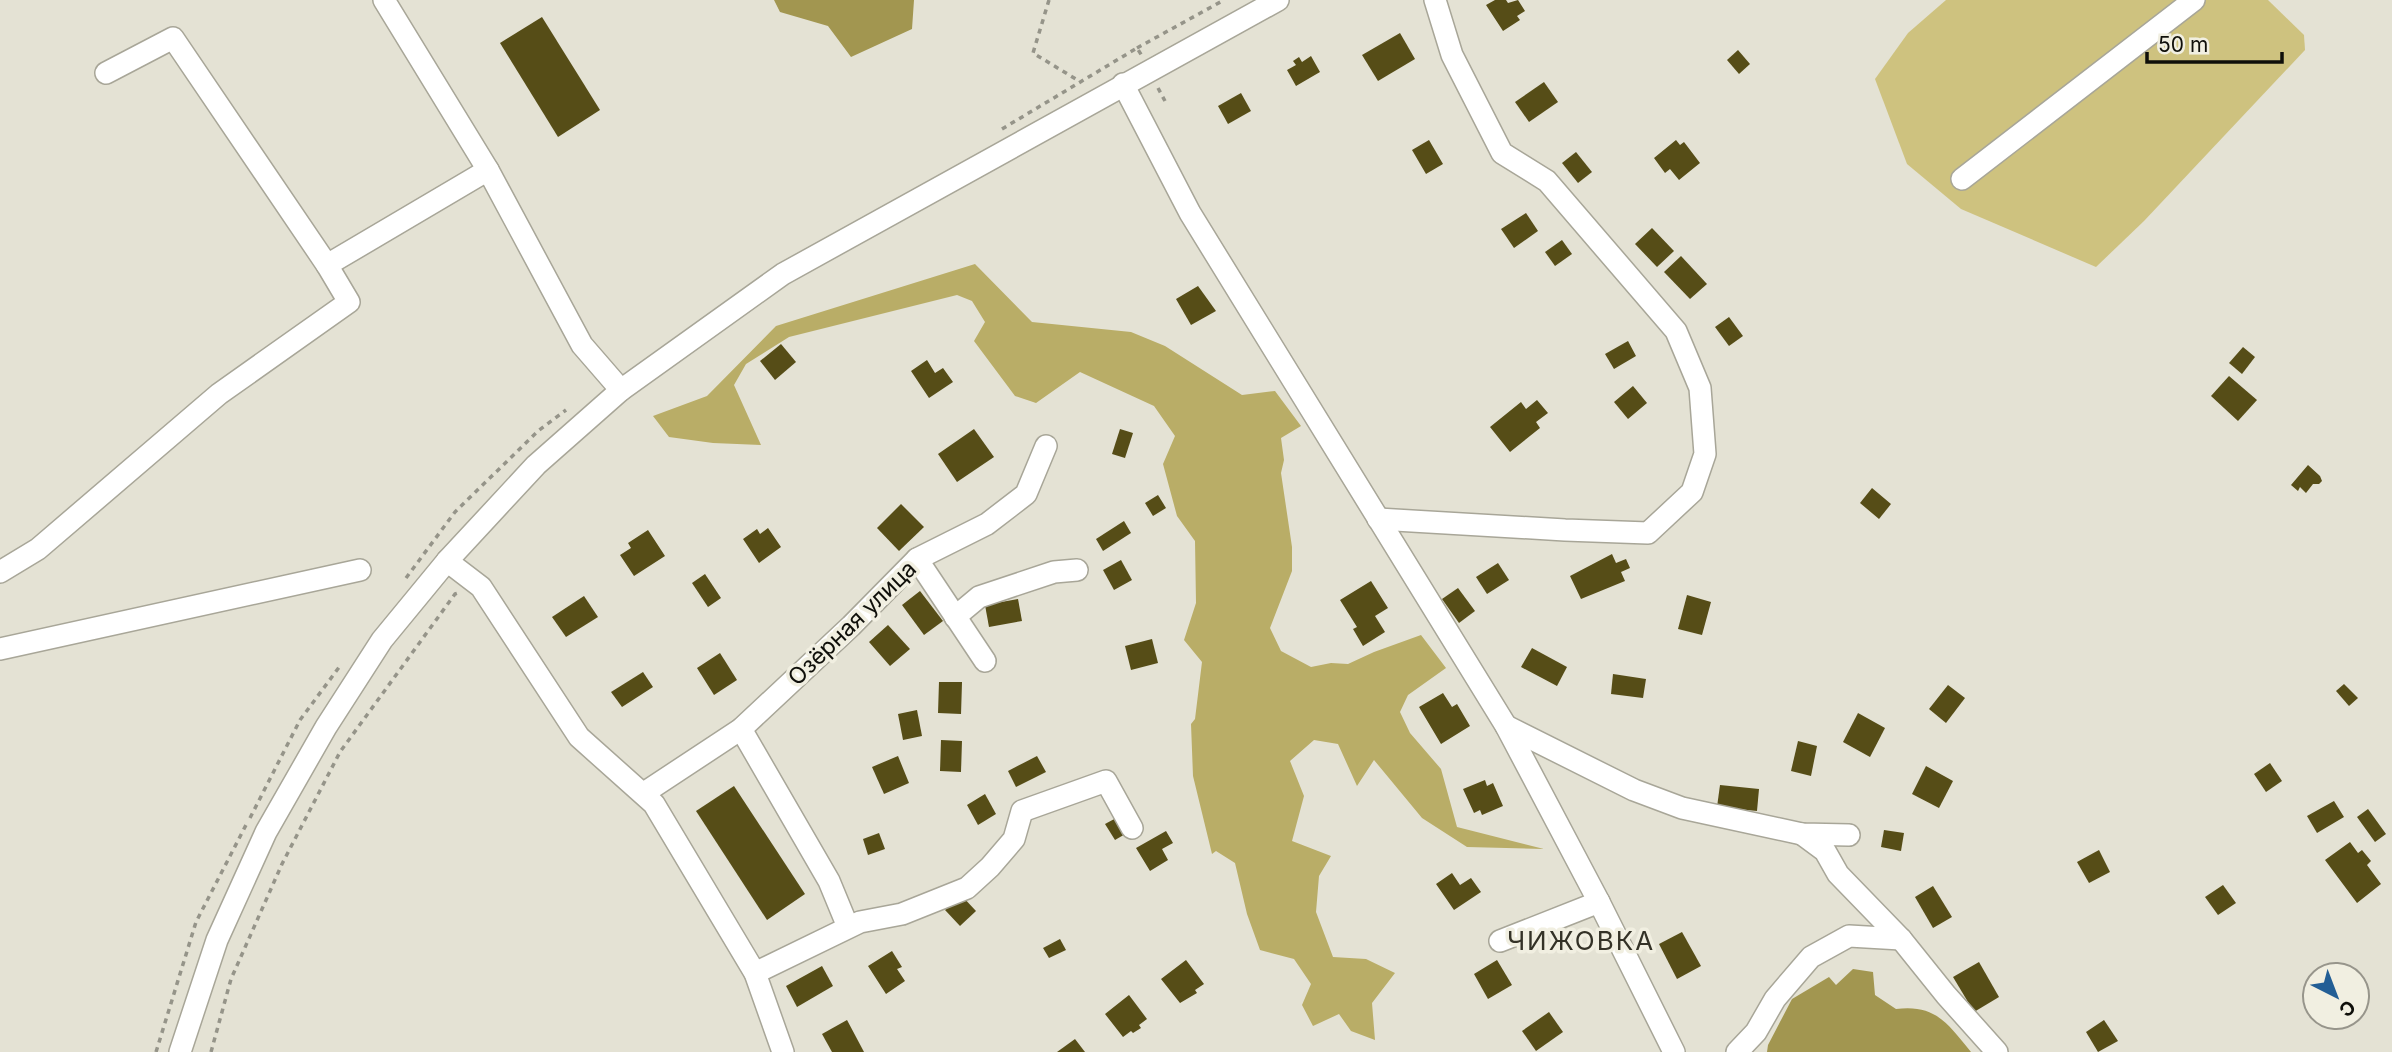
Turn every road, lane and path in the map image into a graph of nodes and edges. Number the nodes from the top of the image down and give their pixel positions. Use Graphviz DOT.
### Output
graph roads {
  1 [pos="384,0"];
  2 [pos="1049,0"];
  3 [pos="1224,0"];
  4 [pos="1278,0"];
  5 [pos="1435,0"];
  6 [pos="2194,0"];
  7 [pos="1137,48"];
  8 [pos="1149,71"];
  9 [pos="106,73"];
  10 [pos="1080,81"];
  11 [pos="1123,84"];
  12 [pos="1165,101"];
  13 [pos="1092,103"];
  14 [pos="998,131"];
  15 [pos="488,170"];
  16 [pos="1962,179"];
  17 [pos="327,265"];
  18 [pos="621,390"];
  19 [pos="569,408"];
  20 [pos="1046,446"];
  21 [pos="1378,519"];
  22 [pos="917,559"];
  23 [pos="447,561"];
  24 [pos="360,570"];
  25 [pos="1077,570"];
  26 [pos="0,572"];
  27 [pos="406,578"];
  28 [pos="481,587"];
  29 [pos="955,617"];
  30 [pos="0,649"];
  31 [pos="985,661"];
  32 [pos="341,665"];
  33 [pos="1506,726"];
  34 [pos="741,729"];
  35 [pos="644,793"];
  36 [pos="1132,828"];
  37 [pos="1802,834"];
  38 [pos="1849,835"];
  39 [pos="1599,902"];
  40 [pos="848,927"];
  41 [pos="1901,939"];
  42 [pos="1500,941"];
  43 [pos="755,973"];
  44 [pos="156,1052"];
  45 [pos="180,1052"];
  46 [pos="211,1052"];
  47 [pos="783,1052"];
  48 [pos="1674,1052"];
  49 [pos="1737,1052"];
  50 [pos="1997,1052"];
  1 -- 15 [label="street"];
  2 -- 10 [label="path"];
  3 -- 7 [label="path"];
  4 -- 8 [label="street"];
  5 -- 21 [label="street"];
  6 -- 16 [label="street"];
  7 -- 8 [label="path"];
  7 -- 10 [label="path"];
  8 -- 11 [label="street"];
  8 -- 12 [label="path"];
  9 -- 17 [label="street"];
  10 -- 13 [label="path"];
  10 -- 14 [label="path"];
  11 -- 13 [label="street"];
  11 -- 21 [label="street"];
  13 -- 18 [label="street"];
  15 -- 17 [label="street"];
  15 -- 18 [label="street"];
  17 -- 26 [label="street"];
  18 -- 23 [label="street"];
  19 -- 27 [label="path"];
  20 -- 22 [label="street, Озёрная улица"];
  21 -- 33 [label="street"];
  22 -- 29 [label="street"];
  22 -- 34 [label="street, Озёрная улица"];
  23 -- 28 [label="street"];
  23 -- 45 [label="street"];
  24 -- 30 [label="street"];
  25 -- 29 [label="street"];
  28 -- 35 [label="street"];
  28 -- 46 [label="path"];
  29 -- 31 [label="street"];
  32 -- 44 [label="path"];
  33 -- 37 [label="street"];
  33 -- 39 [label="street"];
  34 -- 35 [label="street, Озёрная улица"];
  34 -- 40 [label="street"];
  35 -- 43 [label="street"];
  36 -- 40 [label="street"];
  37 -- 38 [label="street"];
  37 -- 41 [label="street"];
  39 -- 42 [label="street"];
  39 -- 48 [label="street"];
  40 -- 43 [label="street"];
  41 -- 49 [label="street"];
  41 -- 50 [label="street"];
  43 -- 47 [label="street"];
}
